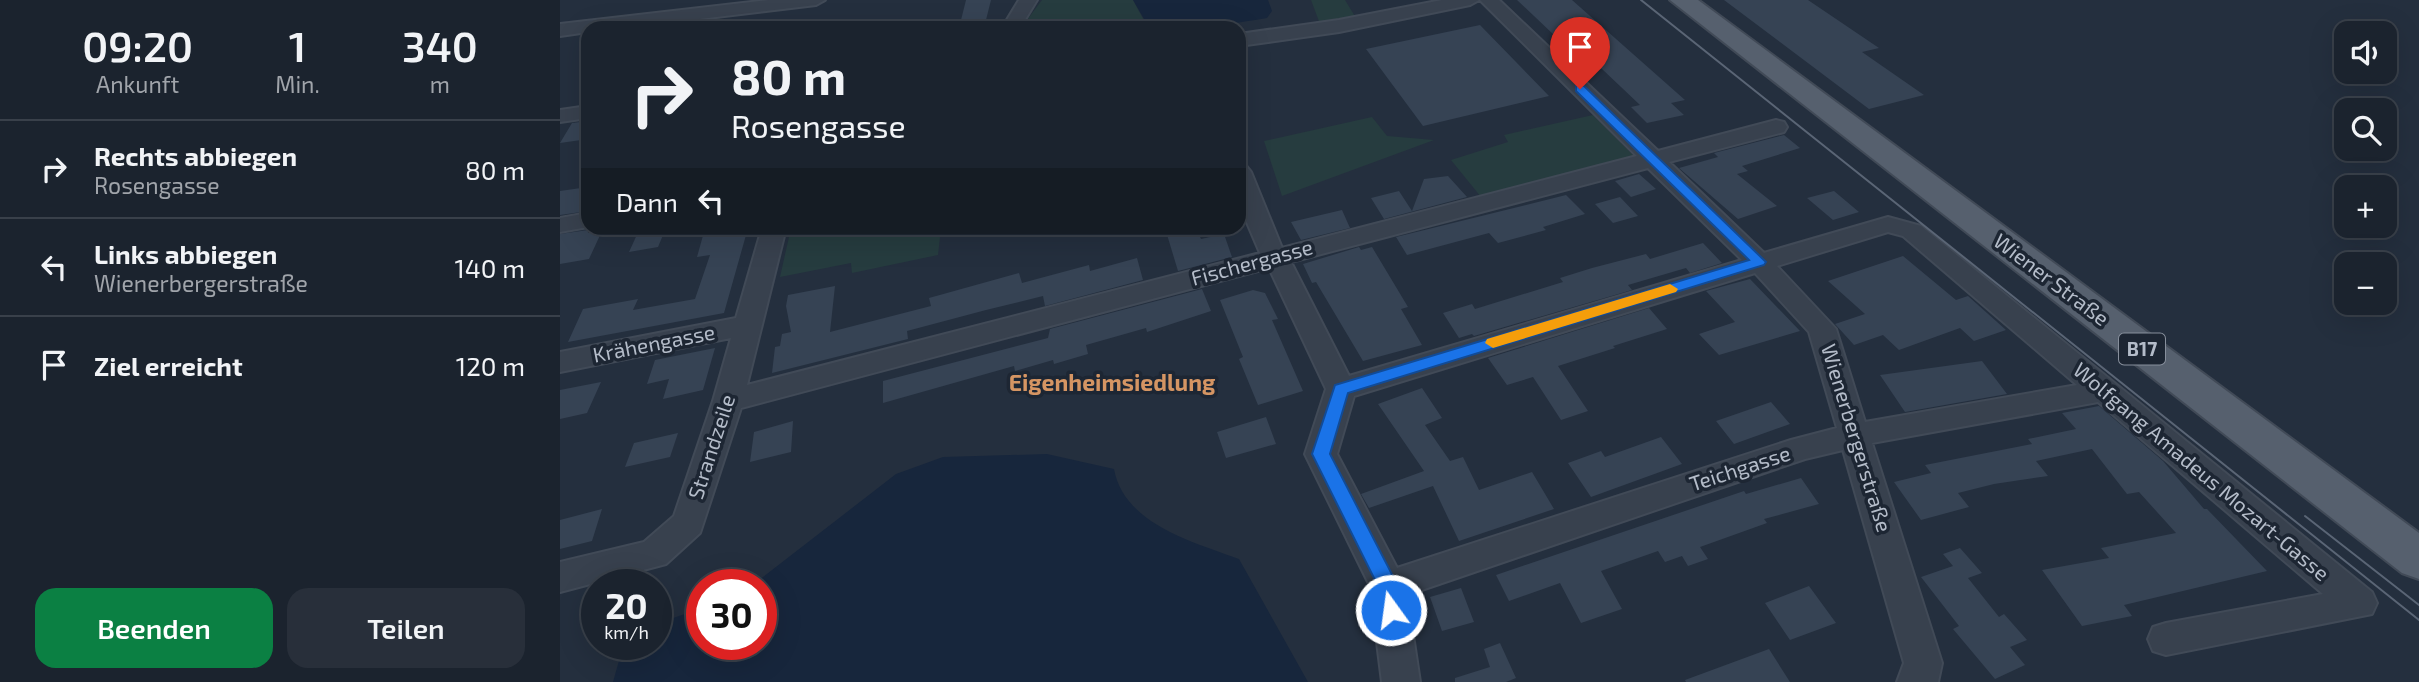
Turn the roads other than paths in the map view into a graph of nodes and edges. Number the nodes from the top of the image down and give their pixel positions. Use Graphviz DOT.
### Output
graph roads {
  1 [pos="816,0"];
  2 [pos="1028,0"];
  3 [pos="1470,0"];
  4 [pos="1489,0"];
  5 [pos="1682,0"];
  6 [pos="637,21"];
  7 [pos="1015,21"];
  8 [pos="581,28"];
  9 [pos="560,30"];
  10 [pos="1246,39"];
  11 [pos="581,113"];
  12 [pos="560,116"];
  13 [pos="1776,127"];
  14 [pos="1653,160"];
  15 [pos="1246,190"];
  16 [pos="581,221"];
  17 [pos="560,225"];
  18 [pos="772,235"];
  19 [pos="1276,257"];
  20 [pos="1759,262"];
  21 [pos="749,325"];
  22 [pos="560,362"];
  23 [pos="1341,389"];
  24 [pos="2102,391"];
  25 [pos="728,401"];
  26 [pos="1855,435"];
  27 [pos="2419,559"];
  28 [pos="561,579"];
  29 [pos="1388,586"];
  30 [pos="2166,639"];
  31 [pos="1919,679"];
  32 [pos="1401,682"];
  1 -- 6 [label="street"];
  2 -- 7 [label="street"];
  3 -- 10 [label="street"];
  4 -- 14 [label="street, Wienerbergerstraße"];
  5 -- 27 [label="main road, Wiener Straße / B17"];
  8 -- 9 [label="street"];
  11 -- 12 [label="street"];
  13 -- 14 [label="street, Fischergasse"];
  14 -- 19 [label="street, Fischergasse"];
  14 -- 20 [label="street, Wienerbergerstraße"];
  15 -- 19 [label="street"];
  16 -- 17 [label="street"];
  18 -- 21 [label="street, Strandzeile"];
  19 -- 23 [label="street"];
  19 -- 25 [label="street, Fischergasse"];
  20 -- 23 [label="street"];
  20 -- 24 [label="street, Wolfgang Amadeus Mozart-Gasse"];
  20 -- 26 [label="street, Wienerbergerstraße"];
  21 -- 22 [label="street, Krähengasse"];
  21 -- 25 [label="street, Strandzeile"];
  23 -- 29 [label="street"];
  24 -- 26 [label="street, Teichgasse"];
  24 -- 30 [label="street, Wolfgang Amadeus Mozart-Gasse"];
  25 -- 28 [label="street, Strandzeile"];
  26 -- 29 [label="street, Teichgasse"];
  26 -- 31 [label="street, Wienerbergerstraße"];
  29 -- 32 [label="street"];
}
